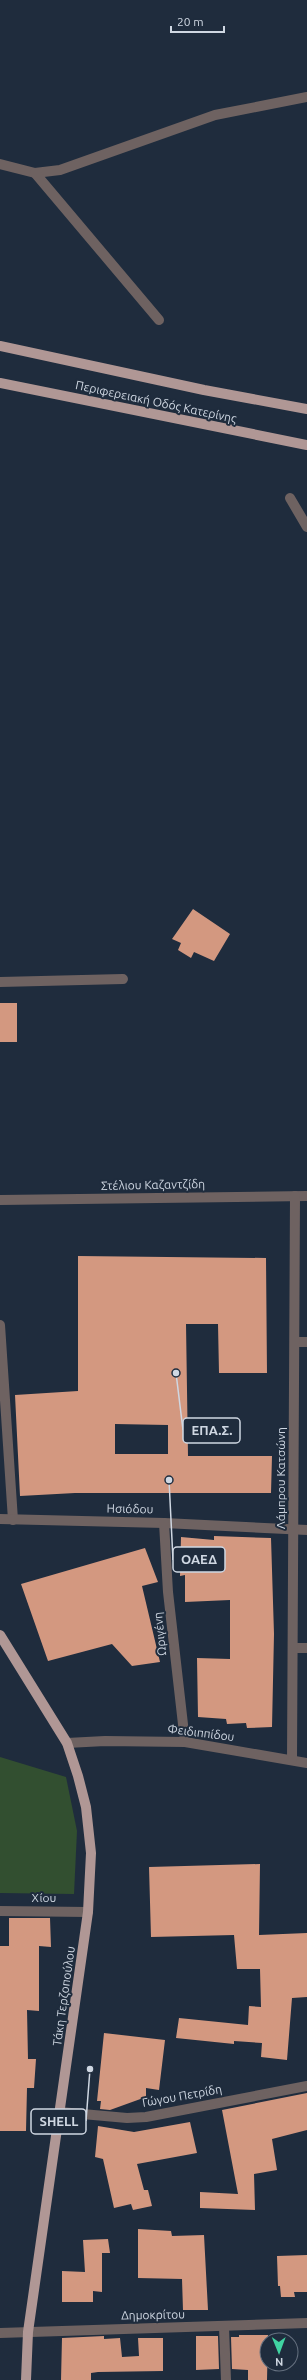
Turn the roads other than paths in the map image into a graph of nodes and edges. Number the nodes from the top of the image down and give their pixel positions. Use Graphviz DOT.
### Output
graph roads {
  1 [pos="307,97"];
  2 [pos="0,164"];
  3 [pos="35,173"];
  4 [pos="159,320"];
  5 [pos="0,346"];
  6 [pos="0,383"];
  7 [pos="307,409"];
  8 [pos="307,445"];
  9 [pos="290,498"];
  10 [pos="307,527"];
  11 [pos="124,979"];
  12 [pos="0,982"];
  13 [pos="295,1196"];
  14 [pos="307,1196"];
  15 [pos="0,1200"];
  16 [pos="0,1325"];
  17 [pos="295,1342"];
  18 [pos="307,1342"];
  19 [pos="0,1519"];
  20 [pos="13,1520"];
  21 [pos="164,1523"];
  22 [pos="294,1530"];
  23 [pos="307,1530"];
  24 [pos="0,1635"];
  25 [pos="294,1648"];
  26 [pos="307,1648"];
  27 [pos="185,1742"];
  28 [pos="67,1743"];
  29 [pos="292,1760"];
  30 [pos="307,1763"];
  31 [pos="0,1911"];
  32 [pos="88,1912"];
  33 [pos="307,2086"];
  34 [pos="60,2112"];
  35 [pos="307,2323"];
  36 [pos="224,2327"];
  37 [pos="28,2332"];
  38 [pos="0,2333"];
  39 [pos="26,2380"];
  40 [pos="226,2380"];
  1 -- 3 [label="street"];
  2 -- 3 [label="street"];
  3 -- 4 [label="street"];
  5 -- 7 [label="main road, Περιφερειακή Οδός Κατερίνης"];
  6 -- 8 [label="main road, Περιφερειακή Οδός Κατερίνης"];
  9 -- 10 [label="street"];
  11 -- 12 [label="street"];
  13 -- 14 [label="street, Στέλιου Καζαντζίδη"];
  13 -- 15 [label="street, Στέλιου Καζαντζίδη"];
  13 -- 17 [label="street, Λάμπρου Κατσώνη"];
  16 -- 20 [label="street"];
  17 -- 18 [label="street"];
  17 -- 22 [label="street, Λάμπρου Κατσώνη"];
  19 -- 20 [label="street, Ησιόδου"];
  20 -- 21 [label="street, Ησιόδου"];
  21 -- 22 [label="street, Ησιόδου"];
  21 -- 27 [label="street, Ωριγένη"];
  22 -- 23 [label="street, Ησιόδου"];
  22 -- 25 [label="street, Λάμπρου Κατσώνη"];
  24 -- 28 [label="main road, Τάκη Τερζοπούλου"];
  25 -- 26 [label="street"];
  25 -- 29 [label="street, Λάμπρου Κατσώνη"];
  27 -- 28 [label="street, Φειδιππίδου"];
  27 -- 29 [label="street, Φειδιππίδου"];
  28 -- 32 [label="main road, Τάκη Τερζοπούλου"];
  29 -- 30 [label="street, Φειδιππίδου"];
  31 -- 32 [label="street, Χίου"];
  32 -- 34 [label="main road, Τάκη Τερζοπούλου"];
  33 -- 34 [label="street, Γώγου Πετρίδη"];
  34 -- 37 [label="main road, Τάκη Τερζοπούλου"];
  35 -- 36 [label="street, Δημοκρίτου"];
  36 -- 37 [label="street, Δημοκρίτου"];
  36 -- 40 [label="street"];
  37 -- 38 [label="street, Δημοκρίτου"];
  37 -- 39 [label="main road, Τάκη Τερζοπούλου"];
}
